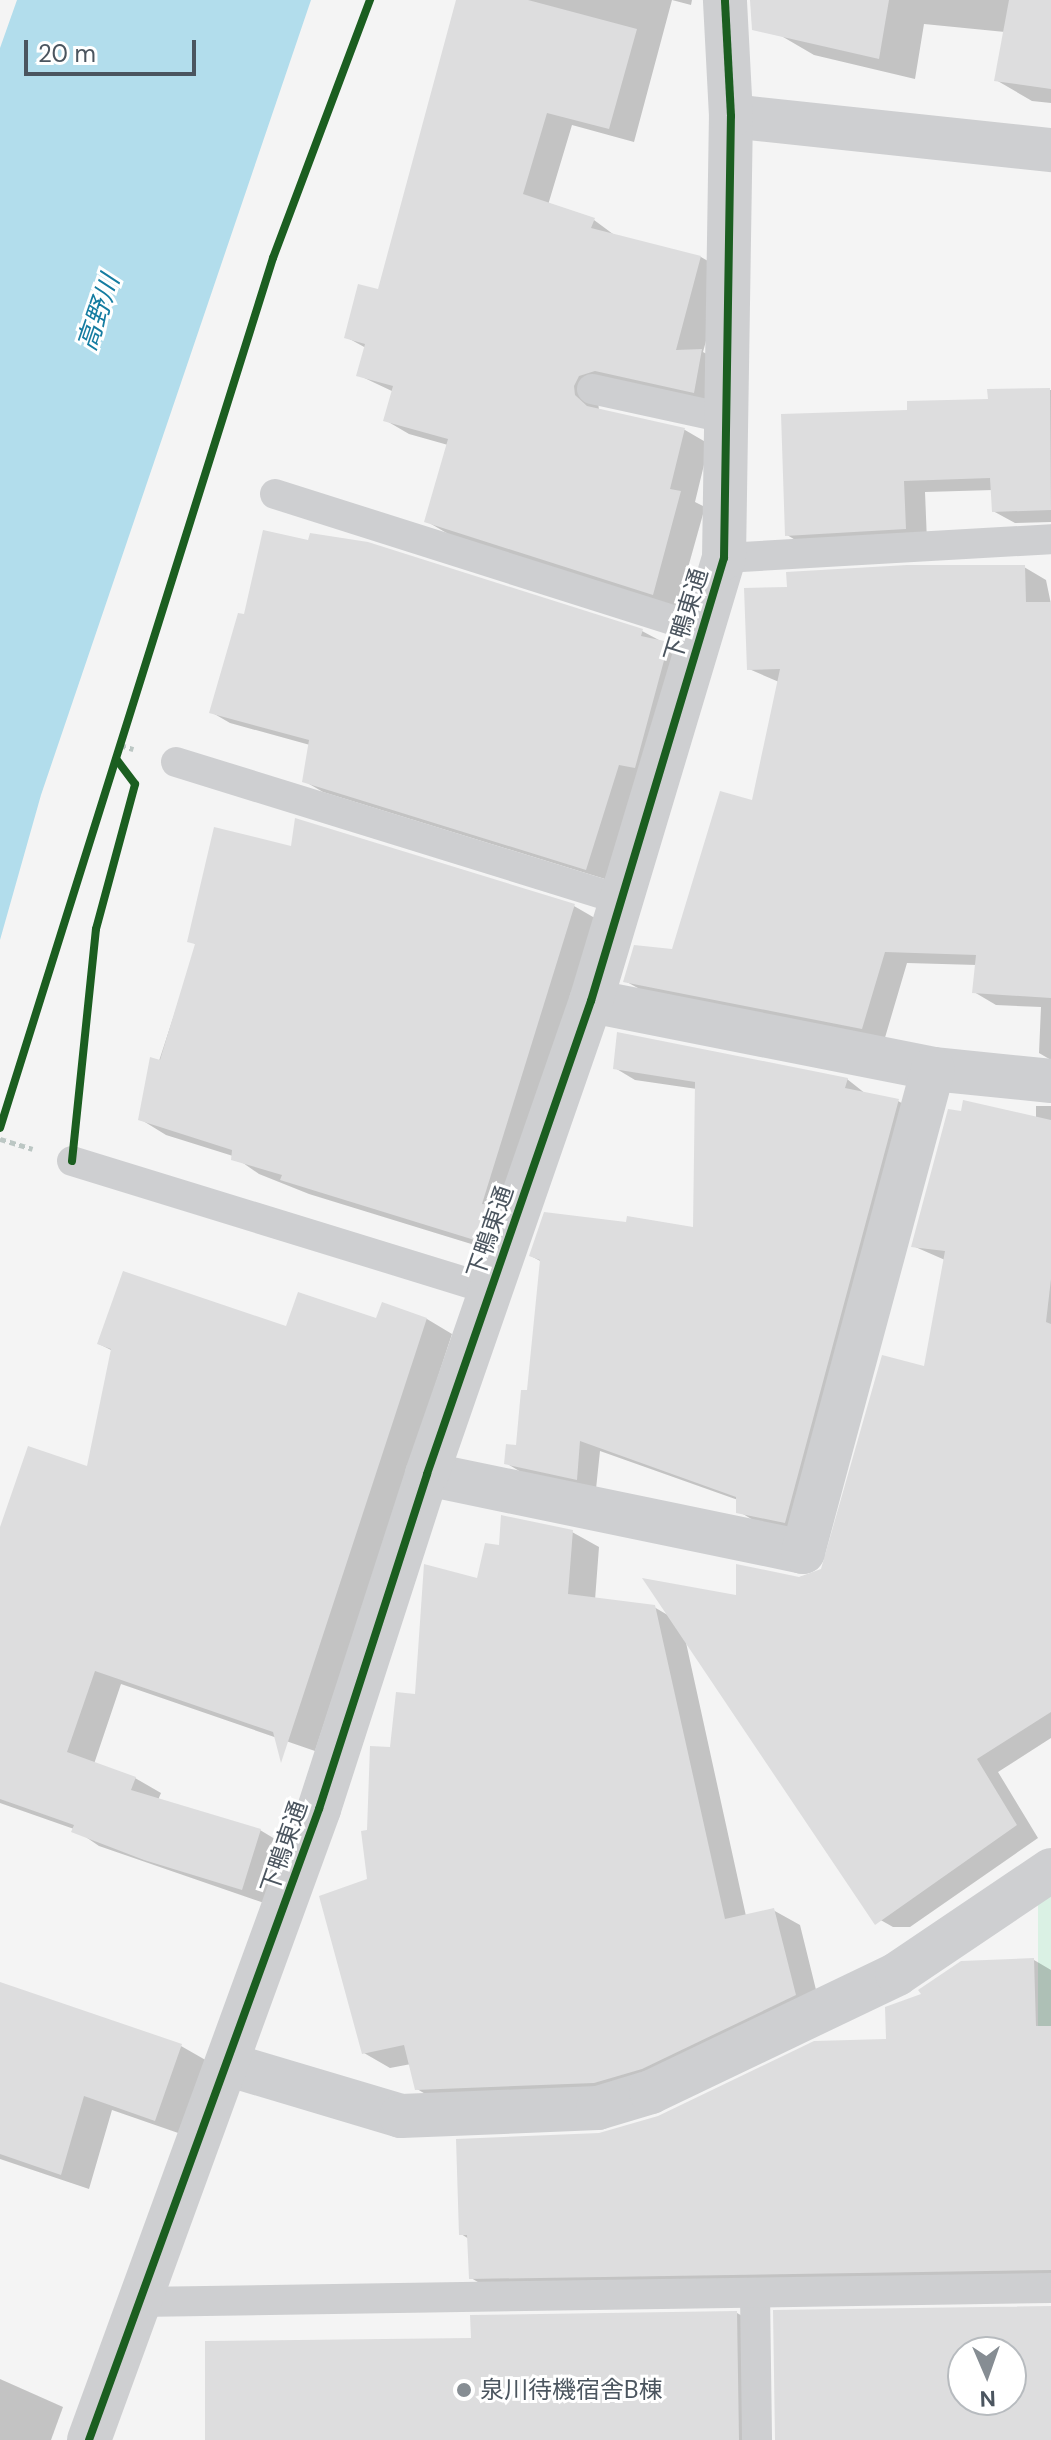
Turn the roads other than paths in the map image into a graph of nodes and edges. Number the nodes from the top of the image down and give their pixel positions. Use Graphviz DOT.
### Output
graph roads {
  1 [pos="725,0"];
  2 [pos="731,116"];
  3 [pos="1051,150"];
  4 [pos="592,389"];
  5 [pos="730,419"];
  6 [pos="275,494"];
  7 [pos="1051,539"];
  8 [pos="724,558"];
  9 [pos="701,629"];
  10 [pos="176,762"];
  11 [pos="623,900"];
  12 [pos="591,1001"];
  13 [pos="933,1069"];
  14 [pos="1051,1081"];
  15 [pos="72,1161"];
  16 [pos="491,1290"];
  17 [pos="427,1474"];
  18 [pos="1051,1870"];
  19 [pos="230,2065"];
  20 [pos="1051,2288"];
  21 [pos="755,2293"];
  22 [pos="138,2302"];
  23 [pos="89,2440"];
  24 [pos="757,2440"];
  1 -- 2 [label="street, 下鴨東通"];
  2 -- 3 [label="street"];
  2 -- 5 [label="street, 下鴨東通"];
  4 -- 5 [label="lane"];
  5 -- 8 [label="street, 下鴨東通"];
  6 -- 9 [label="lane"];
  7 -- 8 [label="lane"];
  8 -- 9 [label="street, 下鴨東通"];
  9 -- 11 [label="street, 下鴨東通"];
  10 -- 11 [label="lane"];
  11 -- 12 [label="street, 下鴨東通"];
  12 -- 13 [label="street"];
  12 -- 16 [label="street, 下鴨東通"];
  13 -- 14 [label="street"];
  13 -- 17 [label="street"];
  15 -- 16 [label="lane"];
  16 -- 17 [label="street, 下鴨東通"];
  17 -- 19 [label="street, 下鴨東通"];
  18 -- 19 [label="street"];
  19 -- 22 [label="street, 下鴨東通"];
  20 -- 21 [label="lane"];
  21 -- 22 [label="lane"];
  21 -- 24 [label="lane"];
  22 -- 23 [label="street, 下鴨東通"];
}
